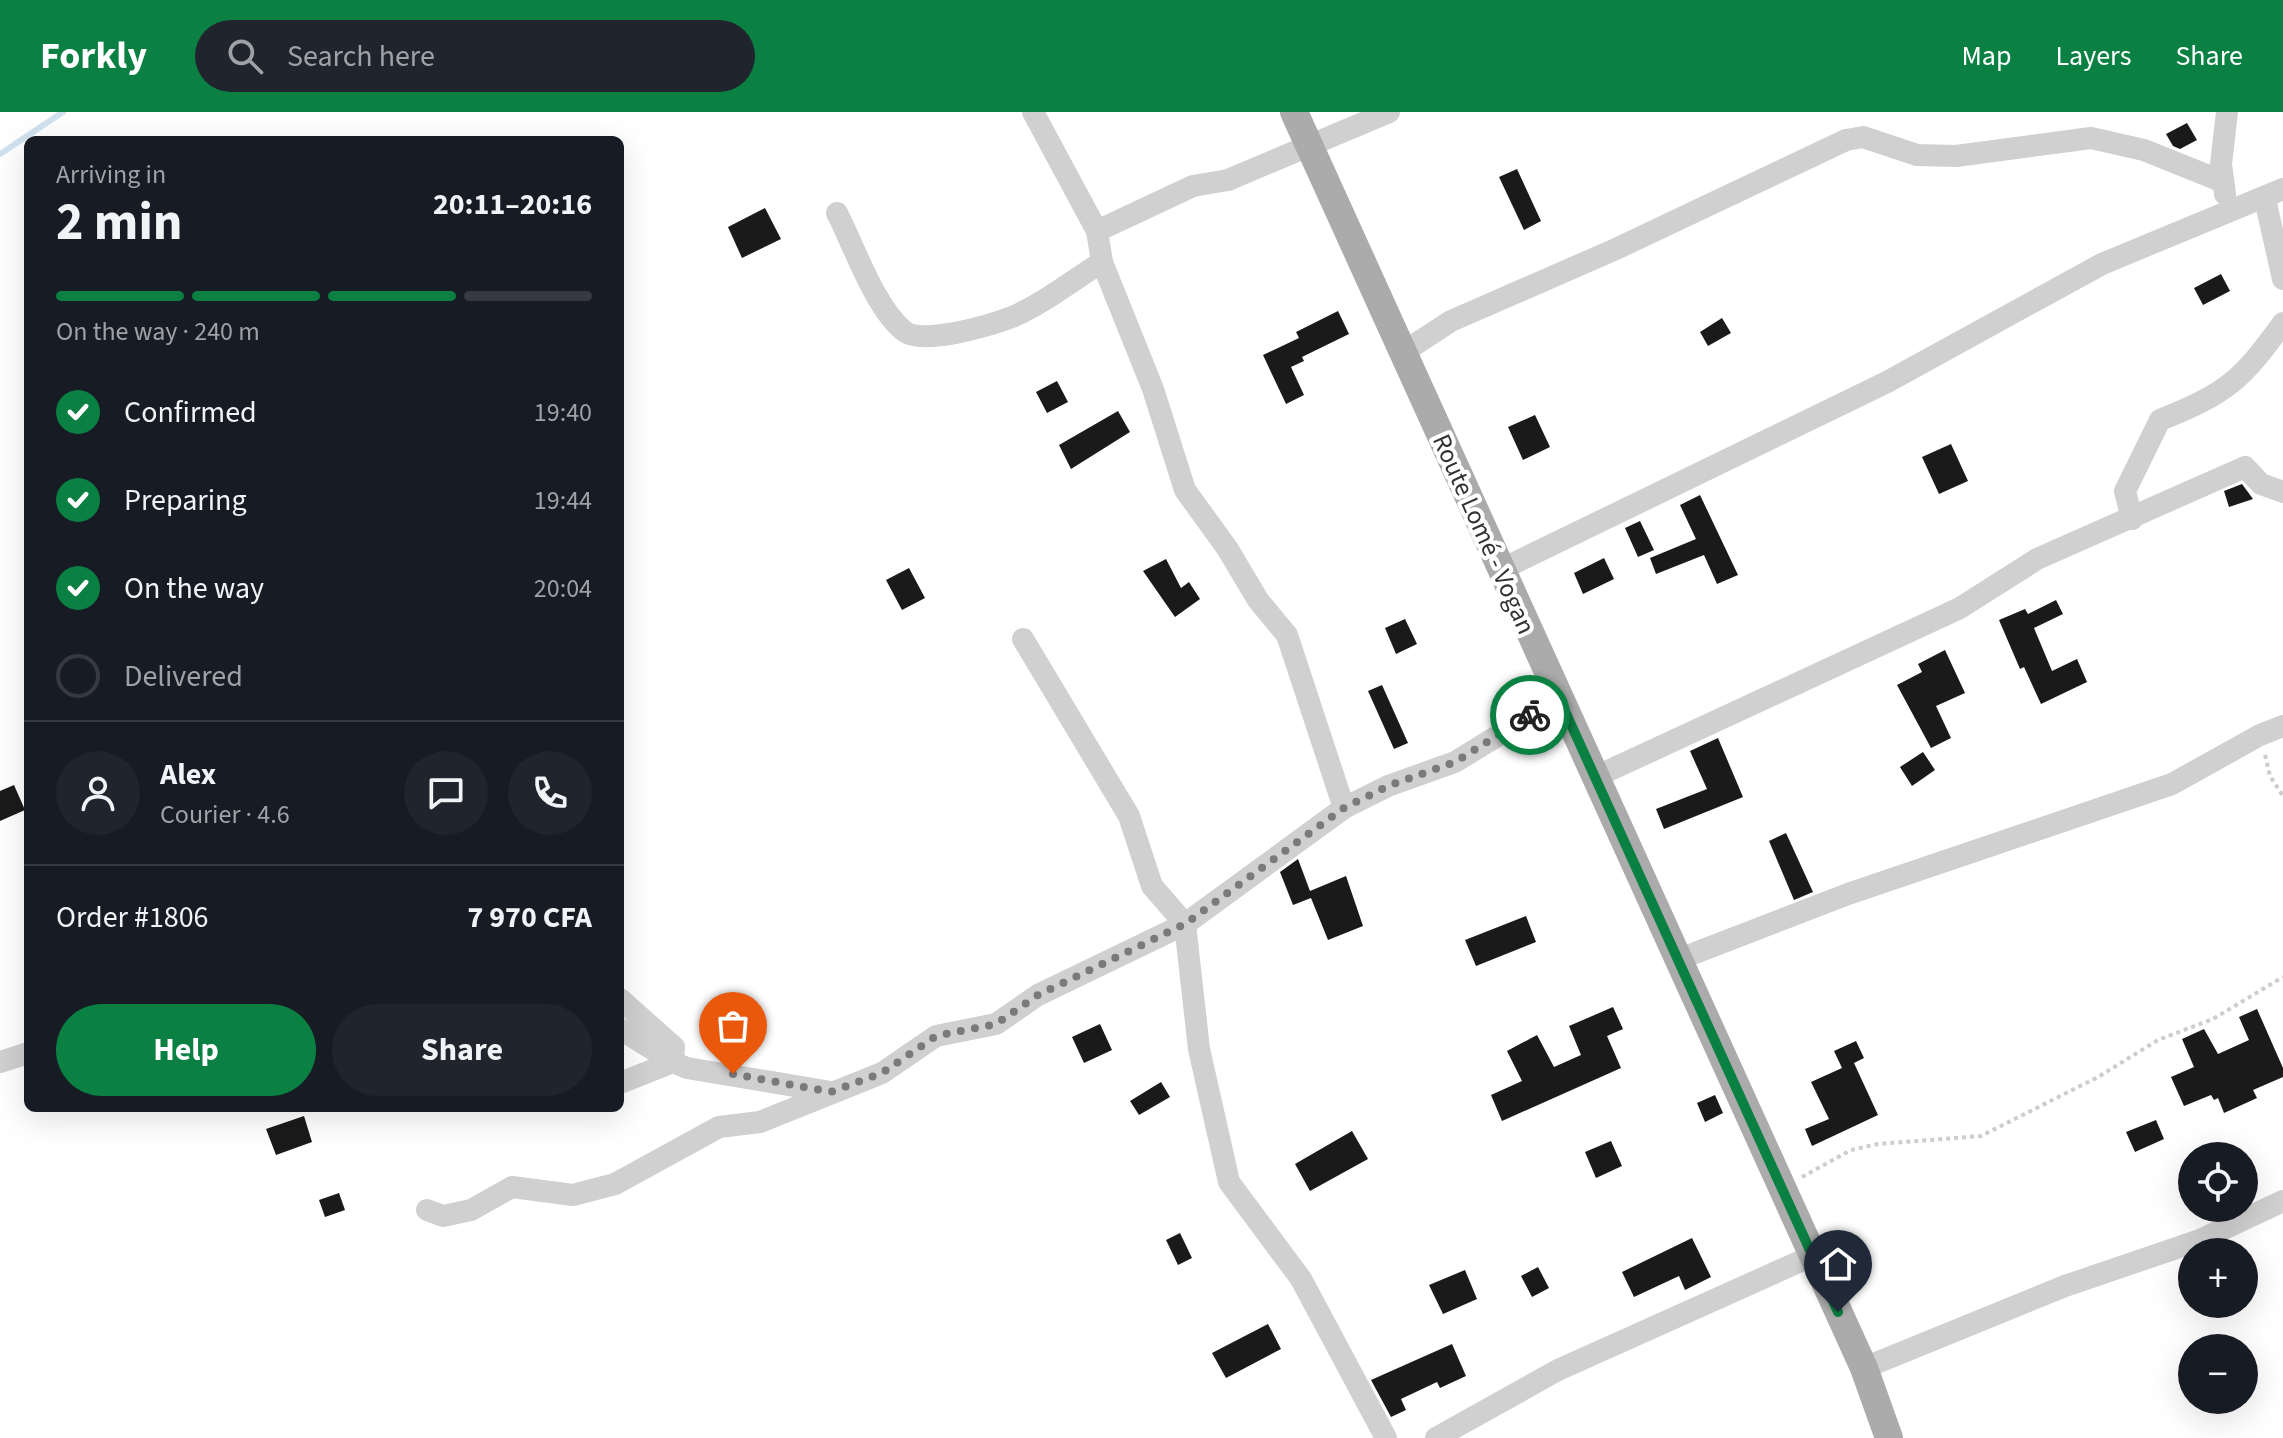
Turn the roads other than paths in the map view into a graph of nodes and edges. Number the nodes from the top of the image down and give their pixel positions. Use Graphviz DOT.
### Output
graph roads {
  1 [pos="1033,112"];
  2 [pos="1294,112"];
  3 [pos="1389,112"];
  4 [pos="2227,112"];
  5 [pos="1311,148"];
  6 [pos="2221,181"];
  7 [pos="2274,194"];
  8 [pos="2230,210"];
  9 [pos="837,213"];
  10 [pos="1097,231"];
  11 [pos="1102,262"];
  12 [pos="2283,279"];
  13 [pos="2283,323"];
  14 [pos="1402,353"];
  15 [pos="2283,492"];
  16 [pos="2132,519"];
  17 [pos="1500,570"];
  18 [pos="1023,639"];
  19 [pos="1559,698"];
  20 [pos="2283,726"];
  21 [pos="1595,777"];
  22 [pos="1344,808"];
  23 [pos="1185,924"];
  24 [pos="1677,960"];
  25 [pos="624,1003"];
  26 [pos="624,1031"];
  27 [pos="24,1054"];
  28 [pos="0,1062"];
  29 [pos="673,1062"];
  30 [pos="624,1081"];
  31 [pos="831,1092"];
  32 [pos="2283,1201"];
  33 [pos="427,1210"];
  34 [pos="1812,1256"];
  35 [pos="1864,1368"];
  36 [pos="1386,1438"];
  37 [pos="1436,1438"];
  38 [pos="1889,1438"];
  1 -- 10 [label="street"];
  2 -- 5 [label="main road, Route Lomé - Vogan"];
  3 -- 5 [label="street"];
  4 -- 6 [label="street"];
  5 -- 10 [label="street"];
  5 -- 14 [label="main road, Route Lomé - Vogan"];
  6 -- 8 [label="street"];
  6 -- 14 [label="street"];
  7 -- 8 [label="street"];
  7 -- 12 [label="street"];
  8 -- 17 [label="street"];
  9 -- 11 [label="street"];
  10 -- 11 [label="street"];
  11 -- 22 [label="street"];
  13 -- 16 [label="street"];
  14 -- 17 [label="main road, Route Lomé - Vogan"];
  15 -- 16 [label="street"];
  16 -- 21 [label="street"];
  17 -- 19 [label="main road, Route Lomé - Vogan"];
  18 -- 23 [label="street"];
  19 -- 21 [label="main road, Route Lomé - Vogan"];
  19 -- 22 [label="street"];
  20 -- 24 [label="street"];
  21 -- 24 [label="main road, Route Lomé - Vogan"];
  22 -- 23 [label="street"];
  23 -- 31 [label="street"];
  23 -- 36 [label="street"];
  24 -- 34 [label="main road, Route Lomé - Vogan"];
  25 -- 29 [label="street"];
  26 -- 29 [label="street"];
  27 -- 28 [label="street"];
  29 -- 30 [label="street"];
  29 -- 31 [label="street"];
  31 -- 33 [label="street"];
  32 -- 35 [label="street"];
  34 -- 35 [label="main road, Route Lomé - Vogan"];
  34 -- 37 [label="street"];
  35 -- 38 [label="main road, Route Lomé - Vogan"];
}
